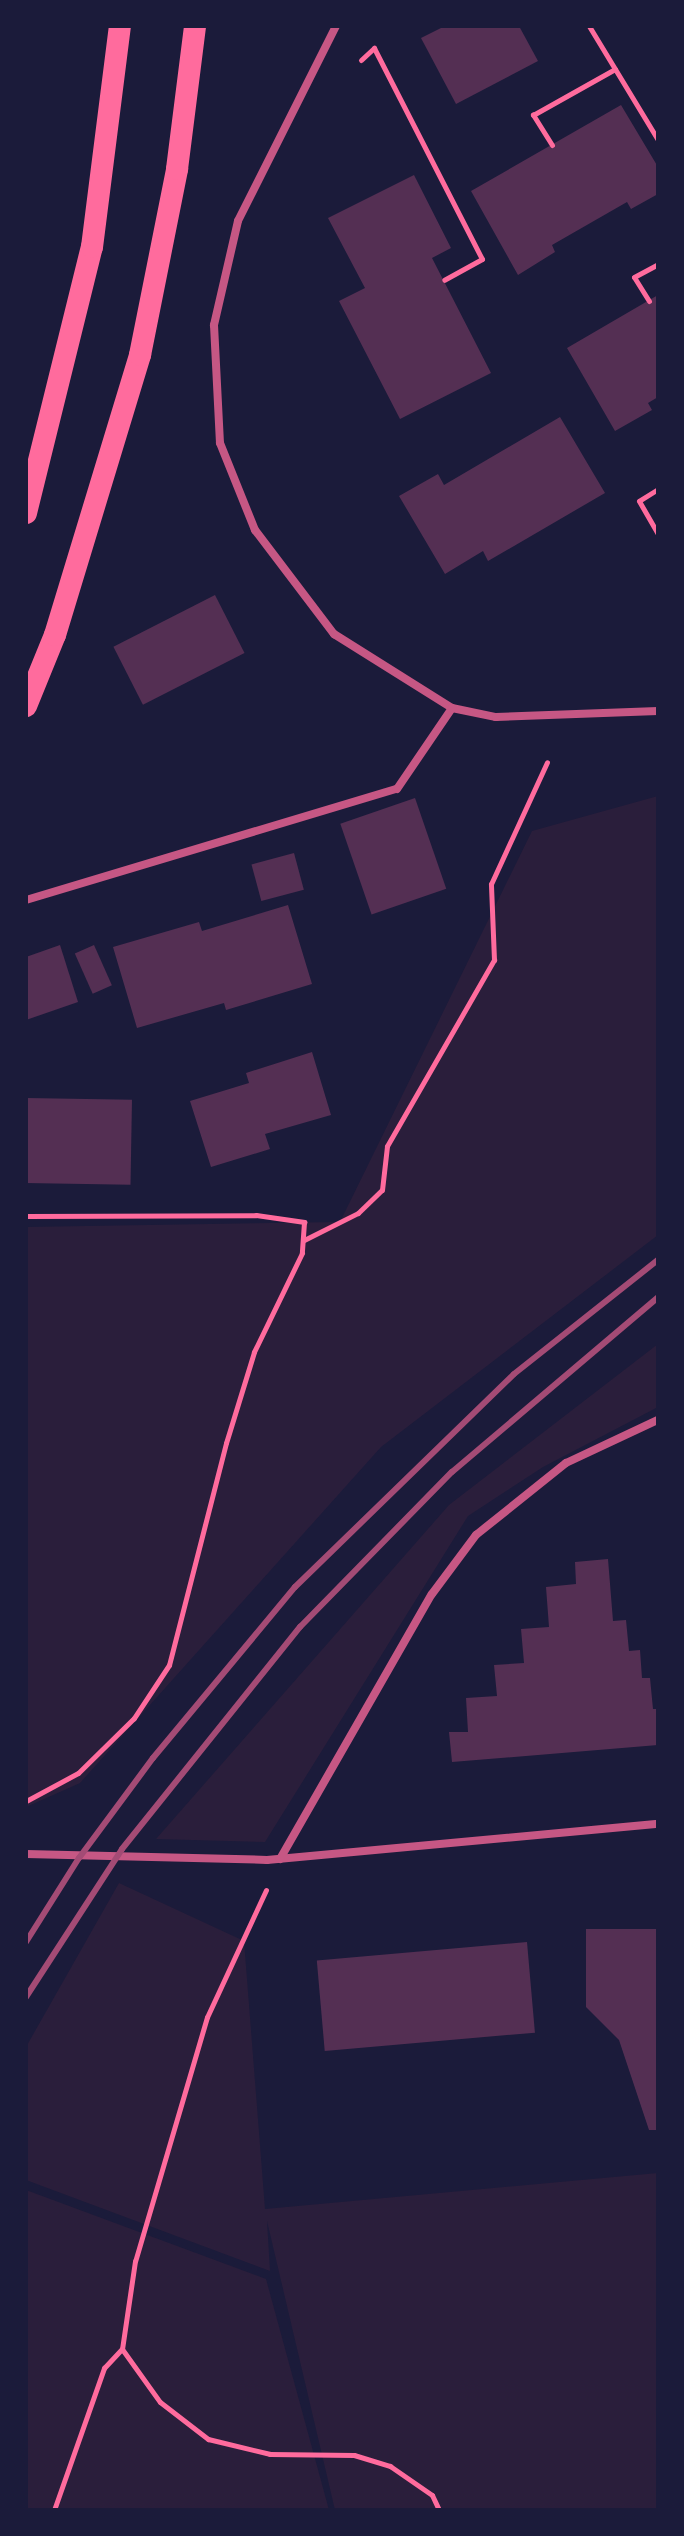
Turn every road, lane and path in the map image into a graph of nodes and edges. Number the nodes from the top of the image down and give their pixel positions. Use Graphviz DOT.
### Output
graph roads {
  1 [pos="120,26"];
  2 [pos="195,26"];
  3 [pos="336,26"];
  4 [pos="589,26"];
  5 [pos="361,60"];
  6 [pos="615,69"];
  7 [pos="658,140"];
  8 [pos="552,145"];
  9 [pos="658,264"];
  10 [pos="444,280"];
  11 [pos="649,301"];
  12 [pos="658,489"];
  13 [pos="26,513"];
  14 [pos="658,534"];
  15 [pos="26,706"];
  16 [pos="452,708"];
  17 [pos="658,711"];
  18 [pos="547,762"];
  19 [pos="26,900"];
  20 [pos="26,1216"];
  21 [pos="303,1240"];
  22 [pos="658,1420"];
  23 [pos="26,1801"];
  24 [pos="658,1824"];
  25 [pos="26,1854"];
  26 [pos="280,1859"];
  27 [pos="122,2349"];
  28 [pos="54,2510"];
  29 [pos="439,2510"];
  1 -- 13 [label="highway"];
  2 -- 15 [label="highway"];
  3 -- 16 [label="street"];
  4 -- 6 [label="path"];
  5 -- 10 [label="path"];
  6 -- 7 [label="path"];
  6 -- 8 [label="path"];
  9 -- 11 [label="path"];
  12 -- 14 [label="path"];
  16 -- 17 [label="street"];
  16 -- 19 [label="street"];
  18 -- 21 [label="path"];
  20 -- 21 [label="path"];
  21 -- 23 [label="path"];
  22 -- 26 [label="street"];
  24 -- 26 [label="street"];
  25 -- 26 [label="street"];
  26 -- 27 [label="path"];
  27 -- 28 [label="path"];
  27 -- 29 [label="path"];
}
